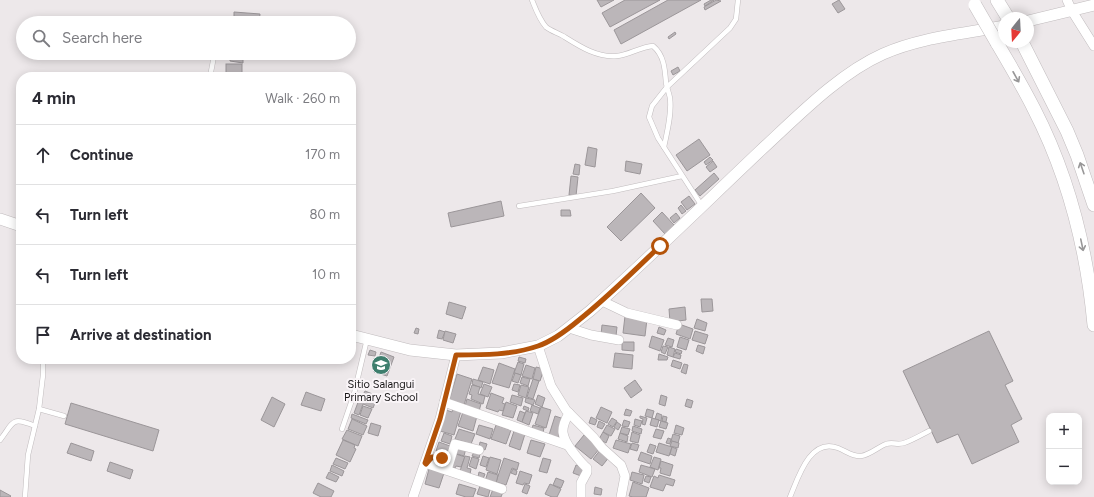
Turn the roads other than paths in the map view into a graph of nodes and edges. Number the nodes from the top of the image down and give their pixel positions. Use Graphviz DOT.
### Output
graph roads {
  1 [pos="532,0"];
  2 [pos="738,0"];
  3 [pos="1068,0"];
  4 [pos="998,1"];
  5 [pos="973,3"];
  6 [pos="1094,5"];
  7 [pos="1072,11"];
  8 [pos="1004,12"];
  9 [pos="1034,20"];
  10 [pos="998,27"];
  11 [pos="1094,46"];
  12 [pos="1025,48"];
  13 [pos="213,60"];
  14 [pos="211,72"];
  15 [pos="667,87"];
  16 [pos="664,147"];
  17 [pos="682,176"];
  18 [pos="1094,204"];
  19 [pos="520,206"];
  20 [pos="702,206"];
  21 [pos="0,219"];
  22 [pos="16,224"];
  23 [pos="602,301"];
  24 [pos="678,325"];
  25 [pos="1094,325"];
  26 [pos="569,328"];
  27 [pos="356,336"];
  28 [pos="367,339"];
  29 [pos="619,340"];
  30 [pos="538,346"];
  31 [pos="456,355"];
  32 [pos="43,364"];
  33 [pos="444,402"];
  34 [pos="39,409"];
  35 [pos="570,413"];
  36 [pos="64,416"];
  37 [pos="35,426"];
  38 [pos="342,429"];
  39 [pos="929,431"];
  40 [pos="0,440"];
  41 [pos="567,445"];
  42 [pos="479,450"];
  43 [pos="426,463"];
  44 [pos="448,466"];
  45 [pos="502,489"];
  46 [pos="26,497"];
  47 [pos="413,497"];
  48 [pos="581,497"];
  49 [pos="621,497"];
  50 [pos="790,497"];
  1 -- 15 [label="lane"];
  2 -- 15 [label="lane"];
  3 -- 7 [label="street"];
  4 -- 8 [label="main road"];
  5 -- 25 [label="main road, one-way, bridge"];
  6 -- 7 [label="street"];
  7 -- 9 [label="street"];
  7 -- 11 [label="street"];
  10 -- 20 [label="street"];
  18 -- 12 [label="main road, one-way"];
  13 -- 14 [label="lane"];
  15 -- 16 [label="lane"];
  15 -- 16 [label="lane"];
  16 -- 17 [label="lane"];
  17 -- 19 [label="lane"];
  17 -- 20 [label="lane"];
  20 -- 23 [label="street"];
  21 -- 22 [label="street"];
  23 -- 24 [label="street"];
  23 -- 26 [label="street"];
  26 -- 29 [label="street"];
  26 -- 30 [label="street"];
  27 -- 28 [label="street"];
  28 -- 31 [label="street"];
  28 -- 38 [label="lane"];
  30 -- 31 [label="street"];
  30 -- 35 [label="street"];
  31 -- 33 [label="street"];
  32 -- 34 [label="lane"];
  33 -- 41 [label="street"];
  33 -- 43 [label="street"];
  34 -- 36 [label="lane"];
  34 -- 37 [label="lane"];
  35 -- 41 [label="street"];
  35 -- 49 [label="street"];
  37 -- 40 [label="lane"];
  37 -- 46 [label="lane"];
  39 -- 50 [label="lane"];
  41 -- 48 [label="street"];
  42 -- 44 [label="street"];
  43 -- 44 [label="street"];
  43 -- 47 [label="street"];
  44 -- 45 [label="street"];
}
